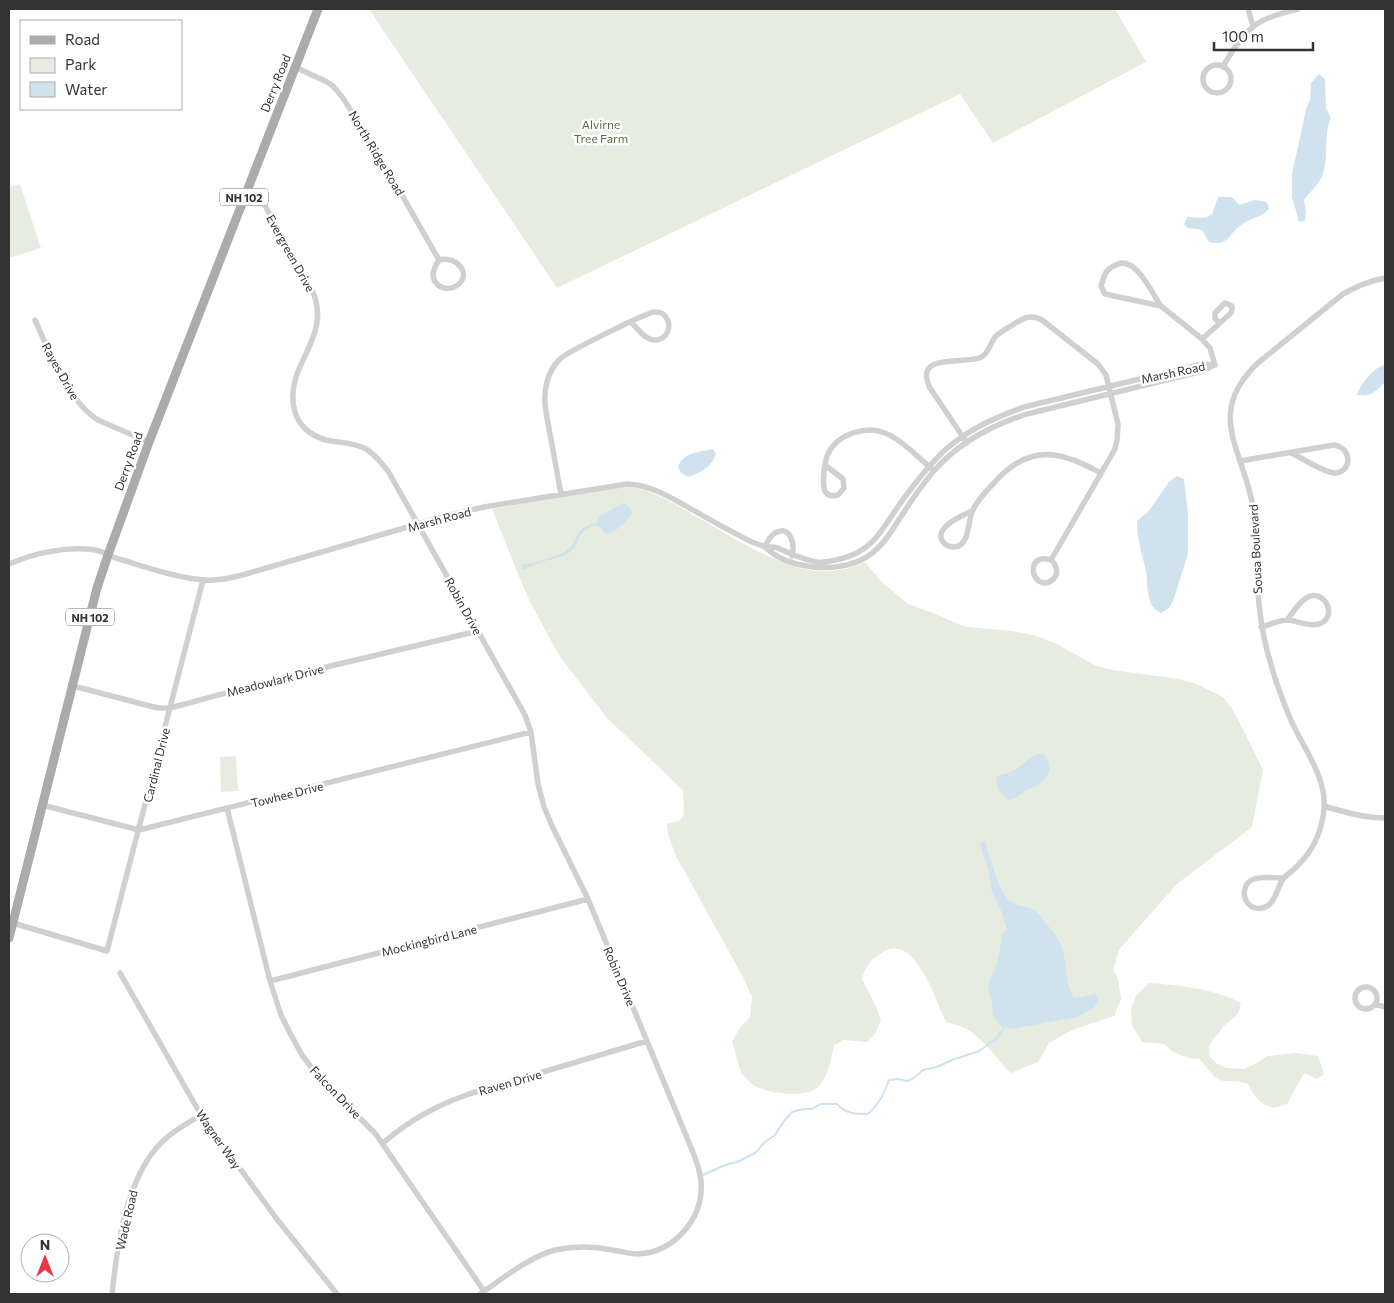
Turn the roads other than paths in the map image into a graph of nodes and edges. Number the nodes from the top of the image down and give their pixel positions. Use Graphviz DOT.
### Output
graph roads {
  1 [pos="318,9"];
  2 [pos="1248,9"];
  3 [pos="1298,9"];
  4 [pos="1253,26"];
  5 [pos="295,67"];
  6 [pos="1222,67"];
  7 [pos="247,190"];
  8 [pos="439,260"];
  9 [pos="1385,278"];
  10 [pos="1162,306"];
  11 [pos="35,320"];
  12 [pos="631,322"];
  13 [pos="1219,323"];
  14 [pos="1202,339"];
  15 [pos="1110,390"];
  16 [pos="962,436"];
  17 [pos="149,442"];
  18 [pos="967,443"];
  19 [pos="1290,453"];
  20 [pos="1240,461"];
  21 [pos="825,465"];
  22 [pos="932,468"];
  23 [pos="1101,474"];
  24 [pos="560,494"];
  25 [pos="972,511"];
  26 [pos="418,524"];
  27 [pos="764,547"];
  28 [pos="108,554"];
  29 [pos="792,555"];
  30 [pos="1051,560"];
  31 [pos="790,561"];
  32 [pos="9,564"];
  33 [pos="203,580"];
  34 [pos="1287,620"];
  35 [pos="1261,627"];
  36 [pos="478,630"];
  37 [pos="73,686"];
  38 [pos="170,708"];
  39 [pos="531,732"];
  40 [pos="42,805"];
  41 [pos="1324,806"];
  42 [pos="227,808"];
  43 [pos="1385,818"];
  44 [pos="139,830"];
  45 [pos="1284,878"];
  46 [pos="588,899"];
  47 [pos="13,923"];
  48 [pos="9,938"];
  49 [pos="120,973"];
  50 [pos="270,981"];
  51 [pos="1375,1004"];
  52 [pos="1385,1007"];
  53 [pos="647,1041"];
  54 [pos="201,1115"];
  55 [pos="383,1144"];
  56 [pos="482,1293"];
  57 [pos="112,1294"];
  58 [pos="337,1294"];
  1 -- 5 [label="main road, Derry Road / NH 102"];
  2 -- 4 [label="street"];
  3 -- 4 [label="street"];
  4 -- 6 [label="street"];
  5 -- 7 [label="main road, Derry Road / NH 102"];
  5 -- 8 [label="street, North Ridge Road"];
  6 -- 6 [label="street"];
  7 -- 17 [label="main road, Derry Road / NH 102"];
  7 -- 26 [label="street, Evergreen Drive"];
  8 -- 8 [label="street"];
  9 -- 20 [label="street, Sousa Boulevard"];
  10 -- 10 [label="street"];
  10 -- 14 [label="street"];
  11 -- 17 [label="street, Rayes Drive"];
  12 -- 12 [label="street"];
  12 -- 24 [label="street"];
  13 -- 14 [label="street"];
  14 -- 15 [label="street, Marsh Road"];
  15 -- 16 [label="street, Marsh Road"];
  15 -- 16 [label="street"];
  15 -- 18 [label="street, Marsh Road"];
  15 -- 23 [label="street"];
  16 -- 18 [label="street"];
  16 -- 22 [label="street, Marsh Road"];
  17 -- 28 [label="main road, Derry Road / NH 102"];
  18 -- 22 [label="street, Marsh Road"];
  19 -- 19 [label="street"];
  19 -- 20 [label="street"];
  20 -- 35 [label="street, Sousa Boulevard"];
  21 -- 21 [label="street"];
  21 -- 22 [label="street"];
  22 -- 29 [label="street, Marsh Road"];
  22 -- 31 [label="street, Marsh Road"];
  23 -- 25 [label="street"];
  23 -- 30 [label="street"];
  24 -- 26 [label="street, Marsh Road"];
  24 -- 27 [label="street, Marsh Road"];
  25 -- 25 [label="street"];
  26 -- 33 [label="street, Marsh Road"];
  26 -- 36 [label="street, Robin Drive"];
  27 -- 29 [label="street, Marsh Road"];
  27 -- 29 [label="street"];
  27 -- 31 [label="street, Marsh Road"];
  28 -- 32 [label="street, Marsh Road"];
  28 -- 33 [label="street, Marsh Road"];
  28 -- 37 [label="main road, Derry Road / NH 102"];
  29 -- 31 [label="street"];
  30 -- 30 [label="street"];
  33 -- 38 [label="street, Cardinal Drive"];
  34 -- 34 [label="street"];
  34 -- 35 [label="street"];
  35 -- 41 [label="street, Sousa Boulevard"];
  36 -- 38 [label="street, Meadowlark Drive"];
  36 -- 39 [label="street, Robin Drive"];
  37 -- 38 [label="street, Meadowlark Drive"];
  37 -- 40 [label="main road, Derry Road / NH 102"];
  38 -- 44 [label="street, Cardinal Drive"];
  39 -- 42 [label="street, Towhee Drive"];
  39 -- 46 [label="street, Robin Drive"];
  40 -- 44 [label="street, Towhee Drive"];
  40 -- 47 [label="main road, Derry Road / NH 102"];
  41 -- 43 [label="street"];
  41 -- 45 [label="street, Sousa Boulevard"];
  42 -- 44 [label="street, Towhee Drive"];
  42 -- 50 [label="street, Falcon Drive"];
  44 -- 47 [label="street, Cardinal Drive"];
  45 -- 45 [label="street, Sousa Boulevard"];
  46 -- 50 [label="street, Mockingbird Lane"];
  46 -- 53 [label="street, Robin Drive"];
  47 -- 48 [label="main road, Derry Road / NH 102"];
  49 -- 54 [label="street, Wagner Way"];
  50 -- 55 [label="street, Falcon Drive"];
  51 -- 52 [label="street"];
  53 -- 55 [label="street, Raven Drive"];
  53 -- 56 [label="street, Robin Drive"];
  54 -- 57 [label="street, Wade Road"];
  54 -- 58 [label="street, Wagner Way"];
  55 -- 56 [label="street, Falcon Drive"];
}
